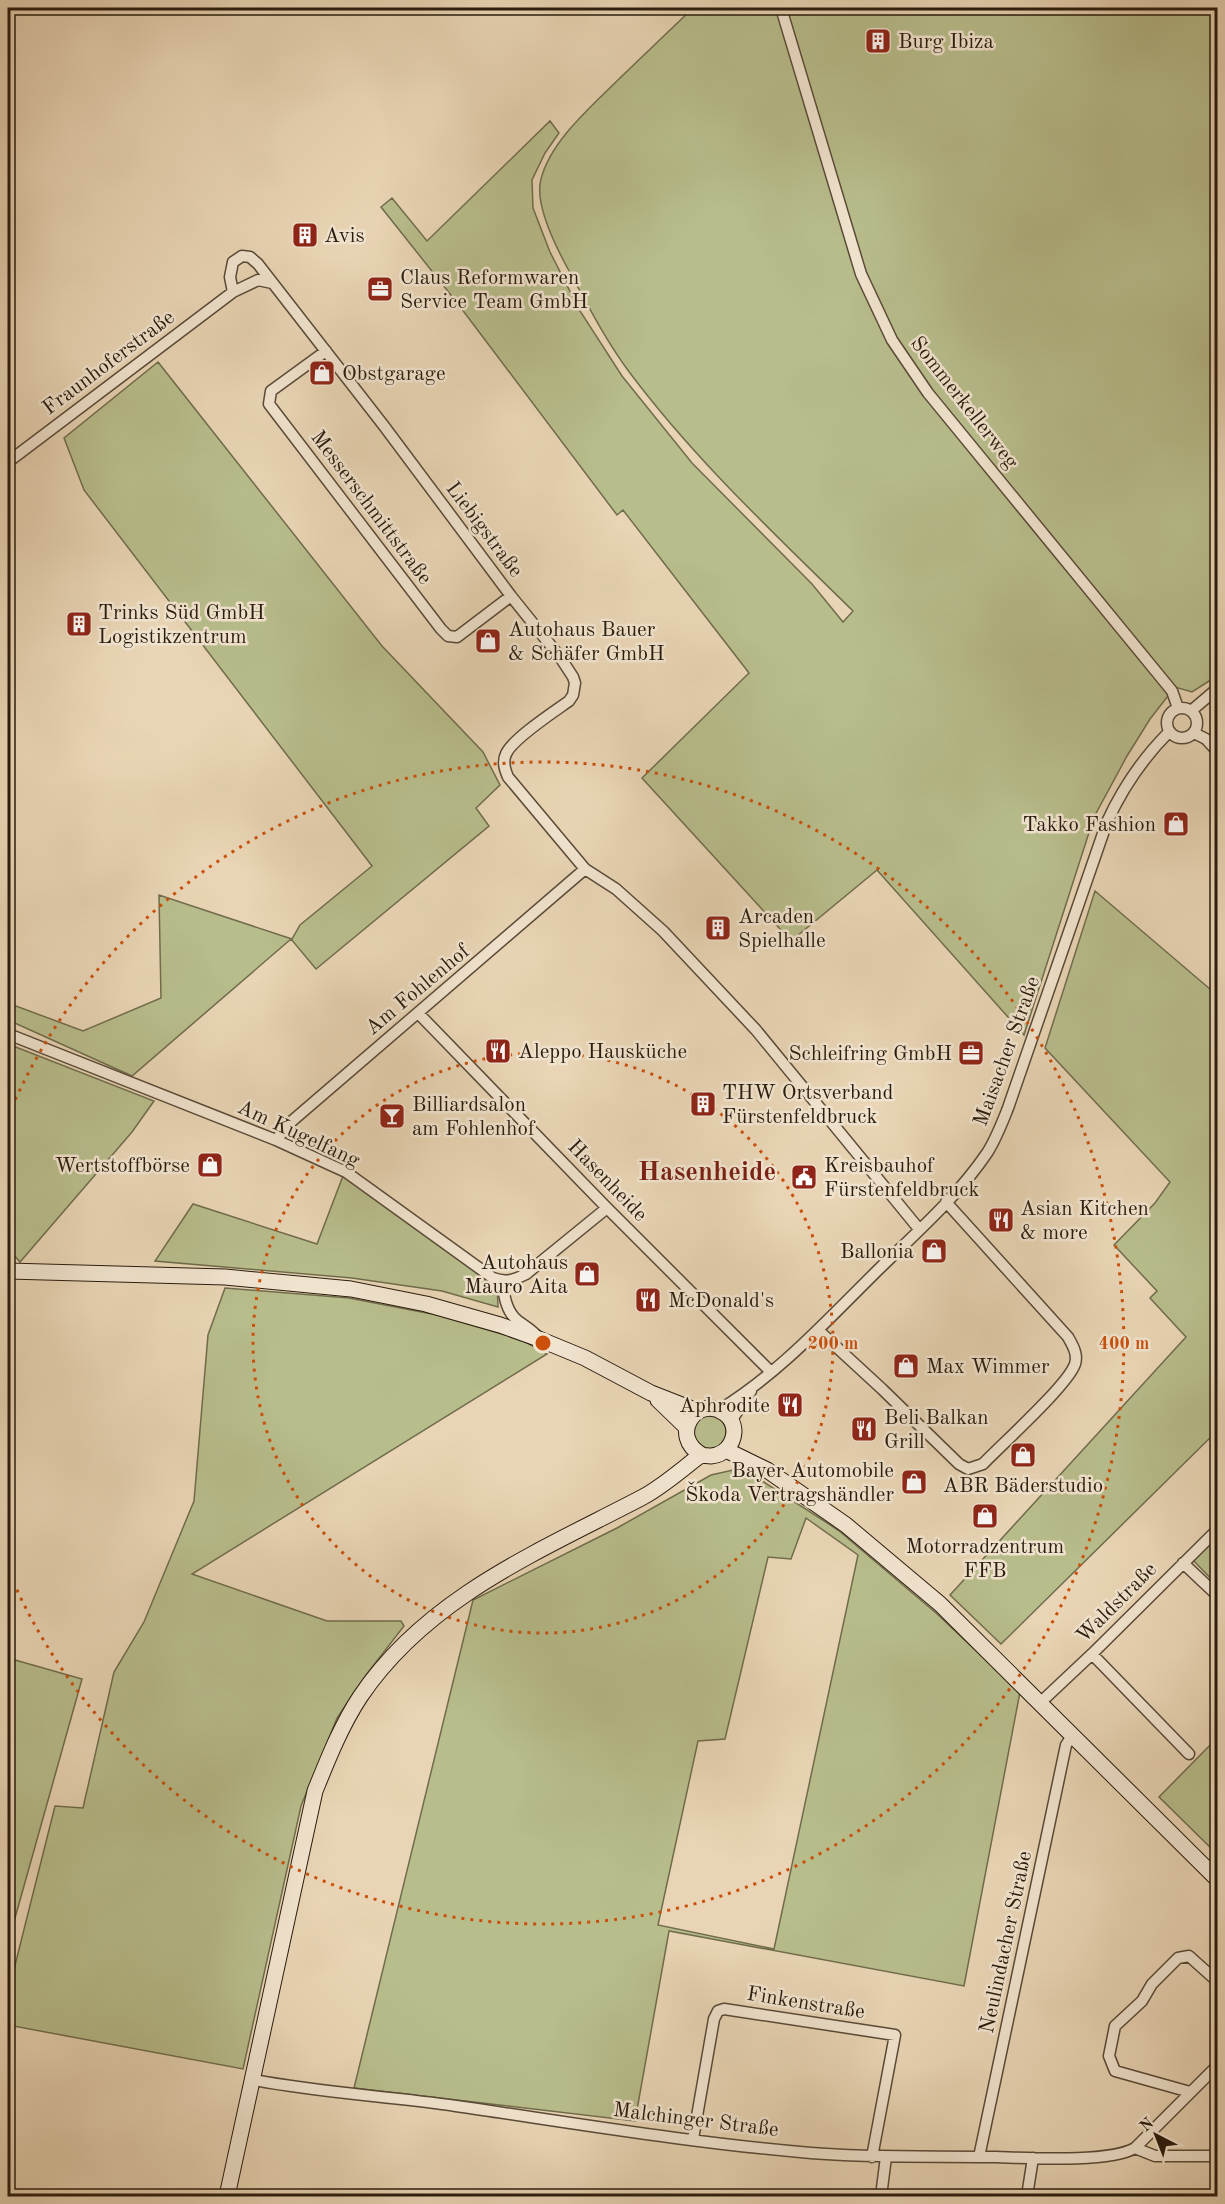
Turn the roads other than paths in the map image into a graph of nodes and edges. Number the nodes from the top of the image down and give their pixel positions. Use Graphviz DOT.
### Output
graph roads {
  1 [pos="781,8"];
  2 [pos="272,283"];
  3 [pos="233,292"];
  4 [pos="326,351"];
  5 [pos="8,462"];
  6 [pos="511,597"];
  7 [pos="1218,688"];
  8 [pos="1178,708"];
  9 [pos="1191,711"];
  10 [pos="1169,732"];
  11 [pos="1194,733"];
  12 [pos="1218,752"];
  13 [pos="585,869"];
  14 [pos="419,1014"];
  15 [pos="8,1034"];
  16 [pos="276,1140"];
  17 [pos="946,1202"];
  18 [pos="607,1208"];
  19 [pos="919,1229"];
  20 [pos="8,1271"];
  21 [pos="502,1281"];
  22 [pos="818,1330"];
  23 [pos="540,1339"];
  24 [pos="771,1372"];
  25 [pos="755,1386"];
  26 [pos="651,1394"];
  27 [pos="719,1410"];
  28 [pos="697,1412"];
  29 [pos="686,1427"];
  30 [pos="730,1436"];
  31 [pos="688,1443"];
  32 [pos="702,1455"];
  33 [pos="668,1481"];
  34 [pos="1216,1535"];
  35 [pos="1183,1563"];
  36 [pos="1218,1596"];
  37 [pos="1092,1654"];
  38 [pos="1041,1702"];
  39 [pos="1072,1736"];
  40 [pos="1189,1754"];
  41 [pos="1218,1880"];
  42 [pos="1218,1982"];
  43 [pos="1218,2065"];
  44 [pos="254,2080"];
  45 [pos="1190,2092"];
  46 [pos="693,2139"];
  47 [pos="1135,2148"];
  48 [pos="1218,2156"];
  49 [pos="872,2157"];
  50 [pos="886,2157"];
  51 [pos="979,2157"];
  52 [pos="1034,2158"];
  53 [pos="227,2196"];
  54 [pos="881,2196"];
  55 [pos="1027,2196"];
  1 -- 8 [label="street, Sommerkellerweg"];
  2 -- 3 [label="street, Fraunhoferstraße"];
  2 -- 3 [label="street"];
  2 -- 4 [label="street, Liebigstraße"];
  3 -- 5 [label="street, Fraunhoferstraße"];
  4 -- 6 [label="street, Liebigstraße"];
  4 -- 6 [label="street, Messerschmittstraße"];
  6 -- 13 [label="street, Liebigstraße"];
  7 -- 9 [label="street"];
  8 -- 9 [label="street"];
  8 -- 10 [label="street"];
  9 -- 11 [label="street"];
  10 -- 11 [label="street"];
  10 -- 17 [label="street, Maisacher Straße"];
  11 -- 12 [label="street"];
  13 -- 14 [label="street, Am Fohlenhof"];
  13 -- 19 [label="street"];
  14 -- 16 [label="street, Am Fohlenhof"];
  14 -- 18 [label="street, Hasenheide"];
  15 -- 16 [label="street, Am Kugelfang"];
  16 -- 21 [label="street, Am Kugelfang"];
  17 -- 19 [label="street, Maisacher Straße"];
  17 -- 22 [label="street"];
  18 -- 21 [label="street"];
  18 -- 24 [label="street, Hasenheide"];
  19 -- 22 [label="street, Maisacher Straße"];
  20 -- 23 [label="main road"];
  21 -- 23 [label="street"];
  22 -- 24 [label="street, Maisacher Straße"];
  23 -- 26 [label="main road"];
  24 -- 25 [label="street, Maisacher Straße"];
  25 -- 27 [label="street, Maisacher Straße"];
  25 -- 30 [label="street, Maisacher Straße"];
  26 -- 28 [label="main road"];
  26 -- 29 [label="main road"];
  27 -- 28 [label="main road"];
  27 -- 30 [label="main road"];
  28 -- 29 [label="main road"];
  29 -- 31 [label="main road"];
  30 -- 32 [label="main road"];
  30 -- 38 [label="main road"];
  31 -- 32 [label="main road"];
  31 -- 33 [label="main road"];
  32 -- 33 [label="main road"];
  33 -- 44 [label="main road"];
  34 -- 35 [label="street, Waldstraße"];
  35 -- 36 [label="street"];
  35 -- 37 [label="street, Waldstraße"];
  37 -- 38 [label="street, Waldstraße"];
  37 -- 40 [label="street"];
  38 -- 39 [label="main road"];
  39 -- 41 [label="main road"];
  39 -- 51 [label="street, Neulindacher Straße"];
  42 -- 45 [label="street"];
  43 -- 45 [label="street"];
  44 -- 46 [label="street, Malchinger Straße"];
  44 -- 53 [label="main road"];
  45 -- 47 [label="street"];
  46 -- 49 [label="street, Malchinger Straße"];
  46 -- 49 [label="street, Finkenstraße"];
  47 -- 48 [label="street"];
  47 -- 52 [label="street, Malchinger Straße"];
  49 -- 50 [label="street, Malchinger Straße"];
  50 -- 51 [label="street, Malchinger Straße"];
  50 -- 54 [label="street"];
  51 -- 52 [label="street, Malchinger Straße"];
  52 -- 55 [label="street"];
}
